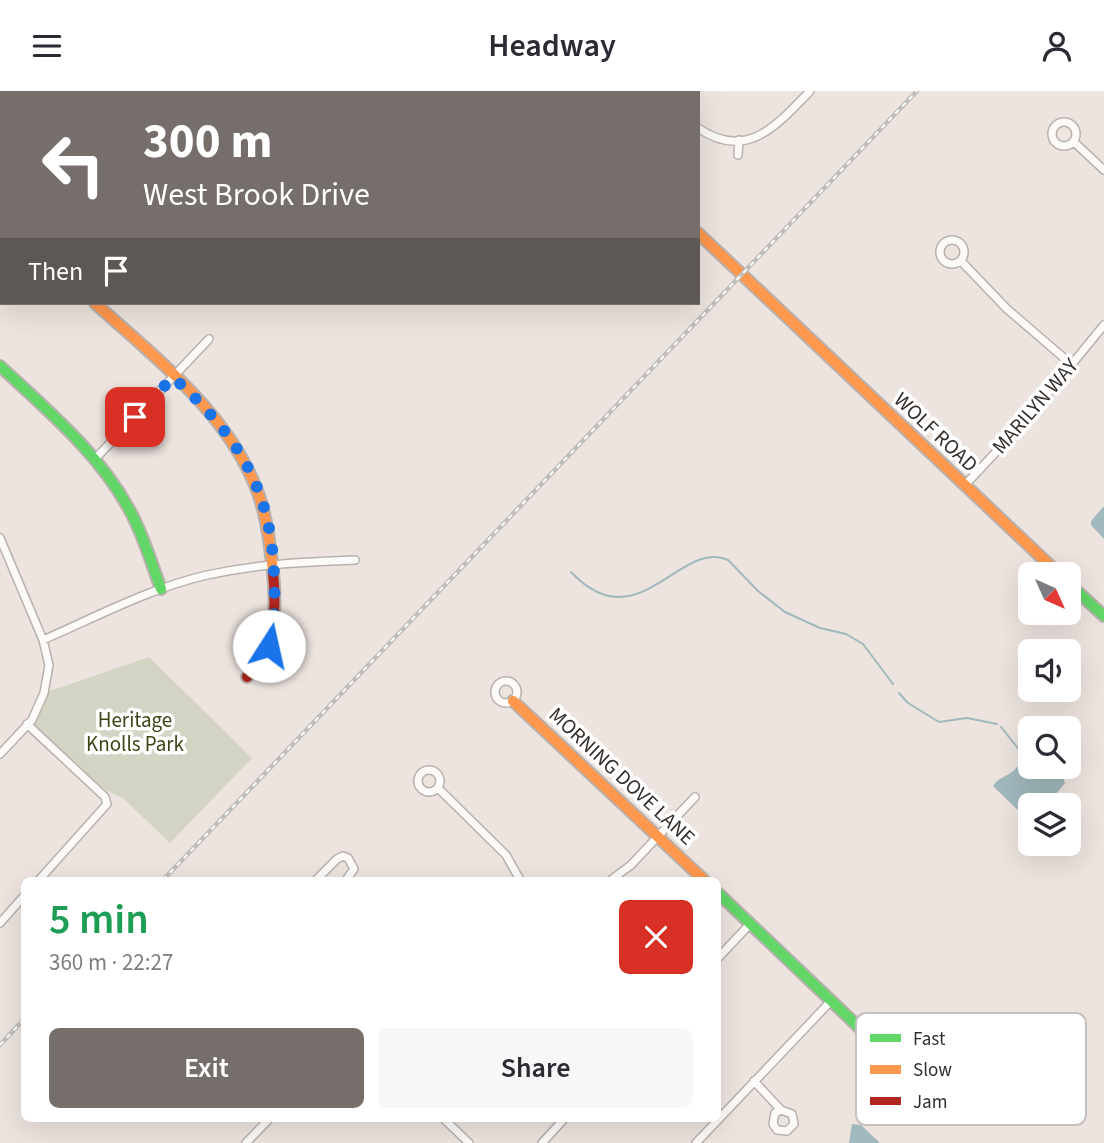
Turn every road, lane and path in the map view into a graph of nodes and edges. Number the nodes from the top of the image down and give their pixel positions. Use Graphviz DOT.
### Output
graph roads {
  1 [pos="810,91"];
  2 [pos="700,129"];
  3 [pos="738,140"];
  4 [pos="1074,142"];
  5 [pos="738,155"];
  6 [pos="1104,170"];
  7 [pos="700,237"];
  8 [pos="961,261"];
  9 [pos="97,305"];
  10 [pos="1104,325"];
  11 [pos="209,339"];
  12 [pos="1071,364"];
  13 [pos="0,366"];
  14 [pos="173,377"];
  15 [pos="96,459"];
  16 [pos="965,485"];
  17 [pos="0,538"];
  18 [pos="355,560"];
  19 [pos="1046,562"];
  20 [pos="274,563"];
  21 [pos="161,589"];
  22 [pos="1082,596"];
  23 [pos="1104,616"];
  24 [pos="43,640"];
  25 [pos="247,677"];
  26 [pos="513,701"];
  27 [pos="27,724"];
  28 [pos="0,754"];
  29 [pos="438,788"];
  30 [pos="695,797"];
  31 [pos="658,837"];
  32 [pos="42,877"];
  33 [pos="319,877"];
  34 [pos="352,877"];
  35 [pos="518,877"];
  36 [pos="615,877"];
  37 [pos="701,877"];
  38 [pos="721,896"];
  39 [pos="21,899"];
  40 [pos="0,923"];
  41 [pos="750,924"];
  42 [pos="721,955"];
  43 [pos="831,1001"];
  44 [pos="856,1025"];
  45 [pos="754,1081"];
  46 [pos="781,1110"];
  47 [pos="721,1116"];
  48 [pos="266,1122"];
  49 [pos="447,1122"];
  50 [pos="561,1122"];
  51 [pos="716,1122"];
  52 [pos="246,1143"];
  53 [pos="469,1143"];
  54 [pos="542,1143"];
  55 [pos="696,1143"];
  1 -- 3 [label="street"];
  2 -- 3 [label="street"];
  3 -- 5 [label="street"];
  4 -- 6 [label="street"];
  7 -- 16 [label="street, WOLF ROAD"];
  8 -- 12 [label="street"];
  9 -- 14 [label="street"];
  10 -- 12 [label="street, MARILYN WAY"];
  11 -- 14 [label="street"];
  12 -- 16 [label="street, MARILYN WAY"];
  13 -- 15 [label="street"];
  14 -- 15 [label="street"];
  14 -- 20 [label="street"];
  15 -- 21 [label="street"];
  16 -- 19 [label="street, WOLF ROAD"];
  17 -- 24 [label="street"];
  18 -- 20 [label="street"];
  20 -- 21 [label="street"];
  20 -- 25 [label="street"];
  21 -- 24 [label="street"];
  22 -- 23 [label="street"];
  24 -- 27 [label="street"];
  26 -- 31 [label="street, MORNING DOVE LANE"];
  27 -- 28 [label="street"];
  27 -- 32 [label="street"];
  29 -- 35 [label="street"];
  30 -- 31 [label="street"];
  31 -- 36 [label="street"];
  31 -- 37 [label="street, MORNING DOVE LANE"];
  33 -- 34 [label="street"];
  38 -- 41 [label="street"];
  39 -- 40 [label="street"];
  41 -- 42 [label="street"];
  41 -- 43 [label="street"];
  43 -- 44 [label="street"];
  43 -- 45 [label="street"];
  45 -- 46 [label="street"];
  45 -- 47 [label="street"];
  48 -- 52 [label="street"];
  49 -- 53 [label="street"];
  50 -- 54 [label="street"];
  51 -- 55 [label="street"];
}
